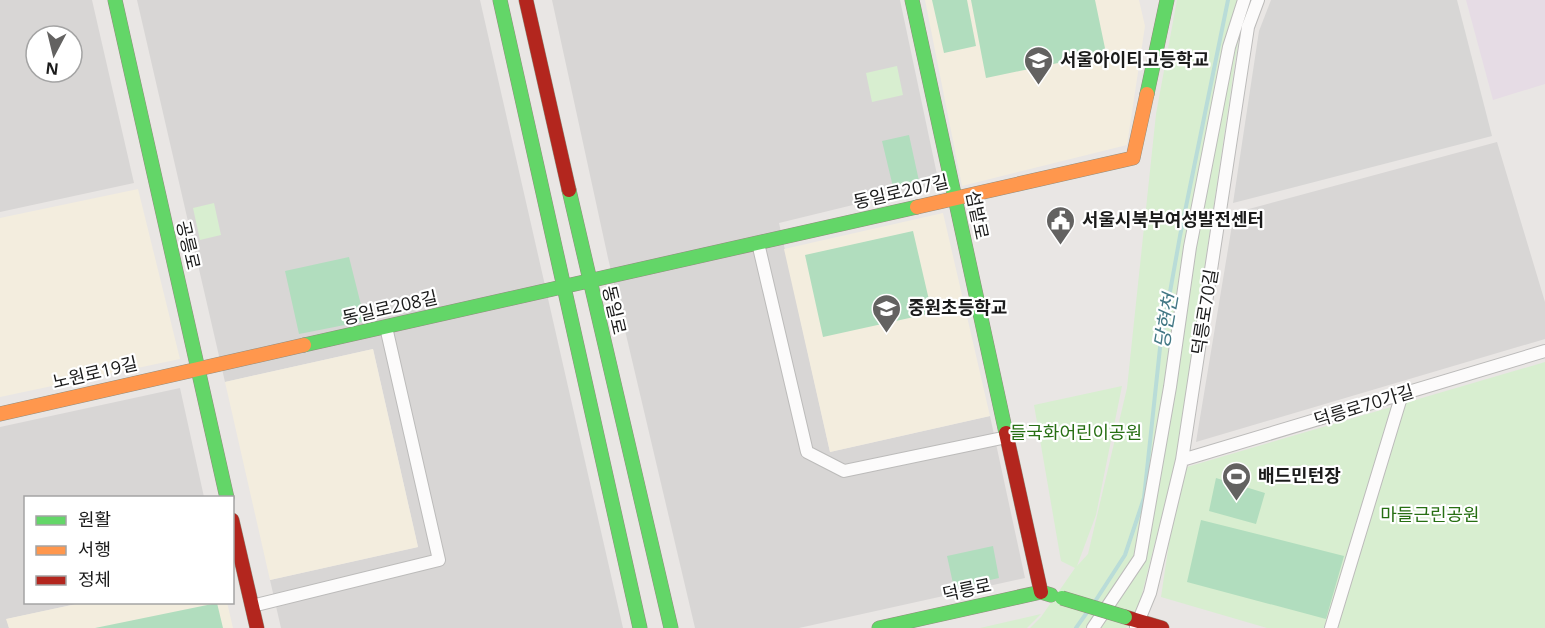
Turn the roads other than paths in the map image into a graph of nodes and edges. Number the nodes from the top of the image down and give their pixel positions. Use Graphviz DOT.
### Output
graph roads {
  1 [pos="115,0"];
  2 [pos="500,0"];
  3 [pos="526,0"];
  4 [pos="912,0"];
  5 [pos="1167,0"];
  6 [pos="1244,0"];
  7 [pos="1258,0"];
  8 [pos="955,198"];
  9 [pos="758,243"];
  10 [pos="589,281"];
  11 [pos="563,286"];
  12 [pos="386,327"];
  13 [pos="1545,351"];
  14 [pos="198,368"];
  15 [pos="1402,394"];
  16 [pos="0,414"];
  17 [pos="1007,437"];
  18 [pos="1182,460"];
  19 [pos="227,496"];
  20 [pos="234,529"];
  21 [pos="1041,592"];
  22 [pos="252,606"];
  23 [pos="1137,625"];
  24 [pos="257,628"];
  25 [pos="640,628"];
  26 [pos="672,628"];
  27 [pos="879,628"];
  28 [pos="1093,628"];
  29 [pos="1162,628"];
  30 [pos="1331,628"];
  1 -- 14 [label="main road, 공릉로"];
  2 -- 11 [label="main road"];
  3 -- 10 [label="main road, 동일로"];
  4 -- 8 [label="main road, 섬밭로"];
  5 -- 8 [label="main road, 동일로207길"];
  6 -- 28 [label="street"];
  7 -- 18 [label="street, 덕릉로70길"];
  8 -- 9 [label="main road, 동일로207길"];
  8 -- 17 [label="main road, 섬밭로"];
  9 -- 10 [label="main road, 동일로207길"];
  9 -- 17 [label="street"];
  10 -- 11 [label="main road, 동일로208길"];
  10 -- 26 [label="main road, 동일로"];
  11 -- 12 [label="main road, 동일로208길"];
  11 -- 25 [label="main road"];
  12 -- 14 [label="main road, 동일로208길"];
  12 -- 22 [label="street"];
  13 -- 15 [label="street, 덕릉로70가길"];
  14 -- 16 [label="main road, 노원로19길"];
  14 -- 19 [label="main road, 공릉로"];
  15 -- 18 [label="street, 덕릉로70가길"];
  15 -- 30 [label="street"];
  17 -- 21 [label="main road, 섬밭로"];
  18 -- 23 [label="street, 덕릉로70길"];
  20 -- 22 [label="main road"];
  21 -- 23 [label="main road, 덕릉로, bridge"];
  21 -- 27 [label="main road, 덕릉로"];
  22 -- 24 [label="main road"];
  23 -- 29 [label="main road"];
}
